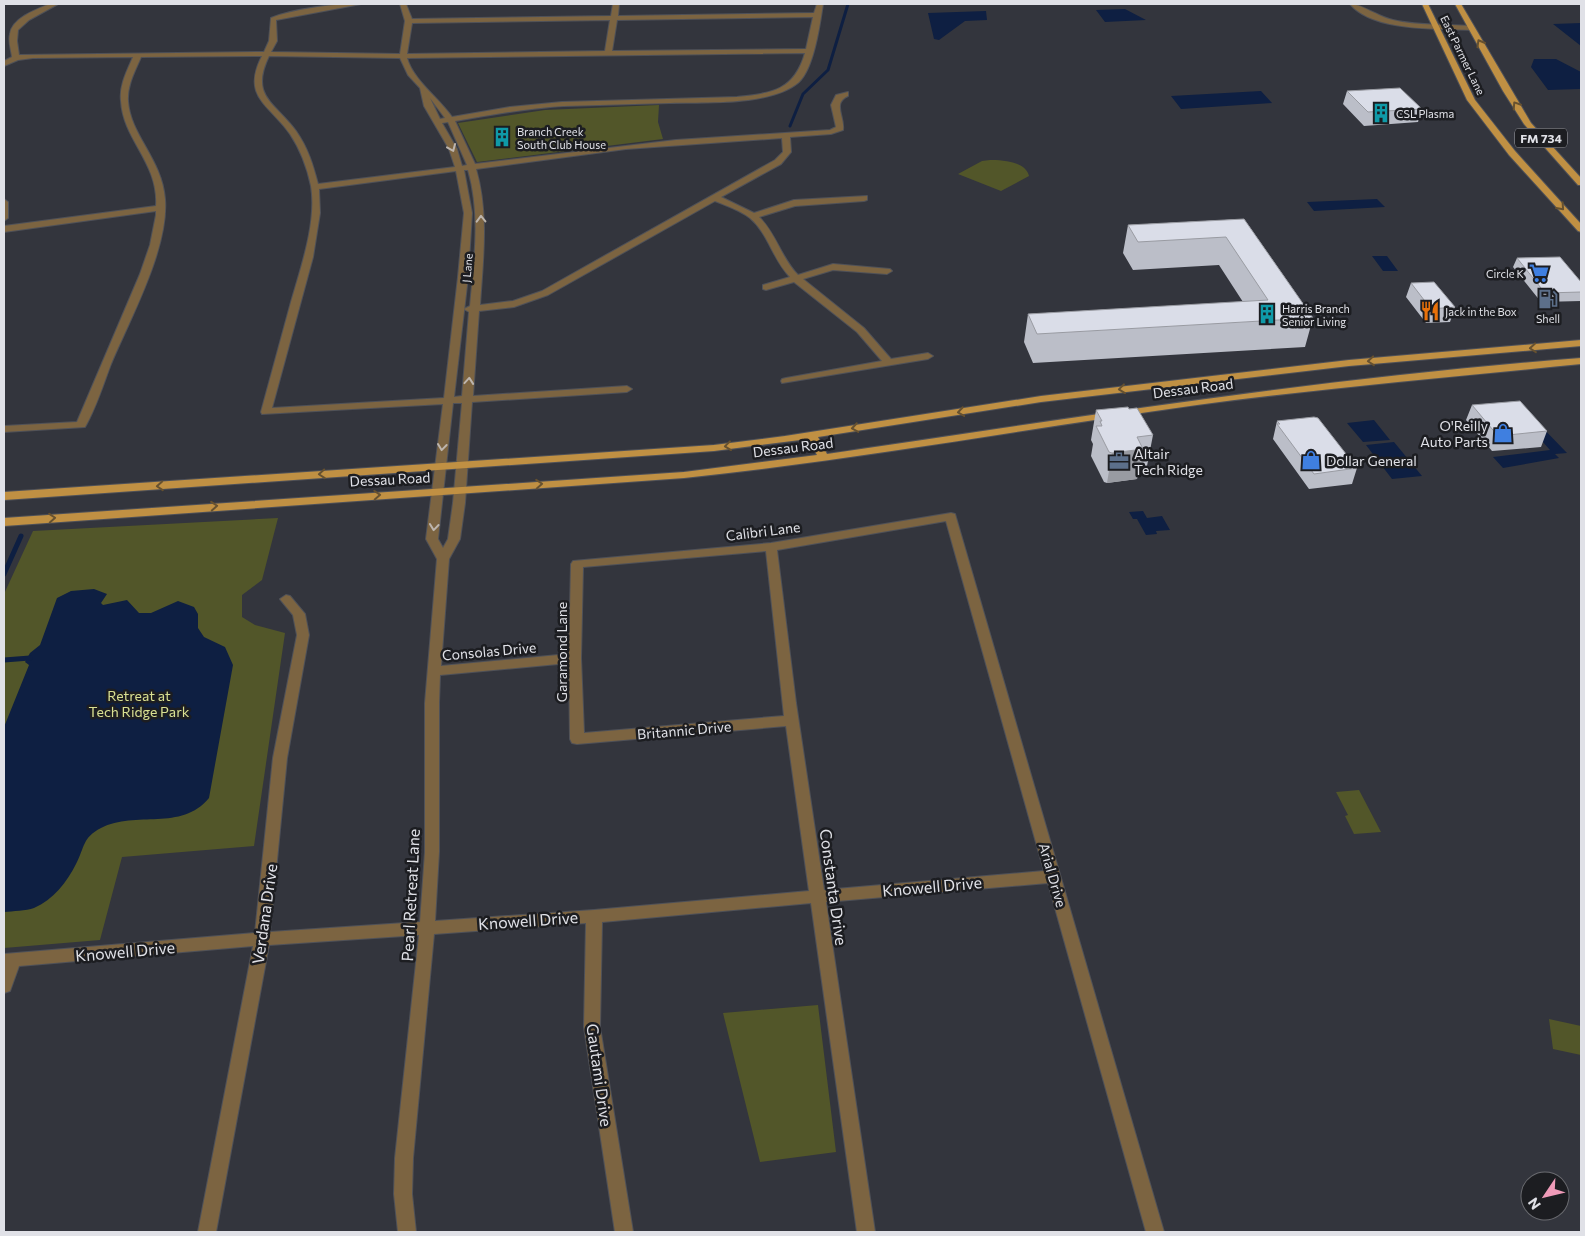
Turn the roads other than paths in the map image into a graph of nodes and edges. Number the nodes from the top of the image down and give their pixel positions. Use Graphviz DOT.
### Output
graph roads {
  1 [pos="55,4"];
  2 [pos="358,4"];
  3 [pos="403,4"];
  4 [pos="616,4"];
  5 [pos="820,4"];
  6 [pos="1353,4"];
  7 [pos="1425,4"];
  8 [pos="1458,4"];
  9 [pos="817,15"];
  10 [pos="614,17"];
  11 [pos="409,20"];
  12 [pos="1436,26"];
  13 [pos="1471,28"];
  14 [pos="808,51"];
  15 [pos="266,54"];
  16 [pos="608,54"];
  17 [pos="138,55"];
  18 [pos="404,56"];
  19 [pos="16,58"];
  20 [pos="4,64"];
  21 [pos="423,89"];
  22 [pos="845,94"];
  23 [pos="450,119"];
  24 [pos="437,122"];
  25 [pos="786,135"];
  26 [pos="472,167"];
  27 [pos="459,168"];
  28 [pos="1581,183"];
  29 [pos="315,187"];
  30 [pos="715,198"];
  31 [pos="864,198"];
  32 [pos="4,202"];
  33 [pos="161,208"];
  34 [pos="753,216"];
  35 [pos="4,218"];
  36 [pos="4,229"];
  37 [pos="1581,229"];
  38 [pos="888,271"];
  39 [pos="796,278"];
  40 [pos="766,287"];
  41 [pos="475,308"];
  42 [pos="459,309"];
  43 [pos="1581,343"];
  44 [pos="928,356"];
  45 [pos="1581,360"];
  46 [pos="889,363"];
  47 [pos="1349,363"];
  48 [pos="786,381"];
  49 [pos="1367,382"];
  50 [pos="627,389"];
  51 [pos="468,399"];
  52 [pos="448,400"];
  53 [pos="4,429"];
  54 [pos="811,435"];
  55 [pos="824,459"];
  56 [pos="462,464"];
  57 [pos="440,466"];
  58 [pos="460,490"];
  59 [pos="438,492"];
  60 [pos="4,496"];
  61 [pos="952,517"];
  62 [pos="4,522"];
  63 [pos="771,547"];
  64 [pos="443,559"];
  65 [pos="577,564"];
  66 [pos="286,599"];
  67 [pos="576,658"];
  68 [pos="434,670"];
  69 [pos="792,720"];
  70 [pos="577,740"];
  71 [pos="1053,876"];
  72 [pos="817,896"];
  73 [pos="594,916"];
  74 [pos="427,927"];
  75 [pos="262,939"];
  76 [pos="8,961"];
  77 [pos="4,986"];
  78 [pos="207,1232"];
  79 [pos="407,1232"];
  80 [pos="624,1232"];
  81 [pos="866,1232"];
  82 [pos="1156,1232"];
  1 -- 19 [label="street"];
  2 -- 15 [label="street"];
  3 -- 11 [label="street"];
  4 -- 10 [label="street"];
  5 -- 9 [label="street"];
  6 -- 12 [label="street"];
  7 -- 12 [label="main road, East Parmer Lane / FM 734"];
  8 -- 13 [label="main road, East Parmer Lane / FM 734"];
  9 -- 10 [label="street"];
  9 -- 14 [label="street"];
  10 -- 11 [label="street"];
  10 -- 16 [label="street"];
  11 -- 18 [label="street"];
  12 -- 13 [label="street"];
  12 -- 37 [label="main road, East Parmer Lane / FM 734, one-way"];
  28 -- 13 [label="main road, East Parmer Lane / FM 734, one-way"];
  14 -- 16 [label="street"];
  14 -- 23 [label="street"];
  15 -- 17 [label="street"];
  15 -- 18 [label="street"];
  15 -- 29 [label="street"];
  16 -- 18 [label="street"];
  17 -- 19 [label="street"];
  17 -- 33 [label="street"];
  18 -- 21 [label="street, J Lane"];
  19 -- 20 [label="street"];
  21 -- 23 [label="street, J Lane"];
  21 -- 24 [label="street, J Lane"];
  22 -- 25 [label="street"];
  23 -- 24 [label="street"];
  23 -- 26 [label="street, J Lane"];
  24 -- 27 [label="street, J Lane, one-way"];
  25 -- 26 [label="street"];
  25 -- 30 [label="street"];
  26 -- 27 [label="street"];
  41 -- 26 [label="street, J Lane, one-way"];
  27 -- 29 [label="street"];
  27 -- 42 [label="street, J Lane"];
  29 -- 52 [label="street"];
  30 -- 34 [label="street"];
  30 -- 41 [label="street"];
  31 -- 34 [label="street"];
  32 -- 35 [label="street"];
  33 -- 36 [label="street"];
  33 -- 53 [label="street"];
  34 -- 39 [label="street"];
  38 -- 39 [label="street"];
  39 -- 40 [label="street"];
  39 -- 46 [label="street"];
  41 -- 42 [label="street"];
  51 -- 41 [label="street, J Lane, one-way"];
  42 -- 52 [label="street, J Lane"];
  43 -- 47 [label="main road, Dessau Road, one-way"];
  44 -- 46 [label="street"];
  45 -- 49 [label="main road, Dessau Road"];
  46 -- 48 [label="street"];
  47 -- 49 [label="main road"];
  47 -- 54 [label="main road, Dessau Road, one-way"];
  49 -- 55 [label="main road, Dessau Road"];
  50 -- 51 [label="street"];
  51 -- 52 [label="street"];
  51 -- 56 [label="street, J Lane"];
  52 -- 57 [label="street, J Lane, one-way"];
  54 -- 55 [label="main road"];
  54 -- 56 [label="main road, Dessau Road, one-way"];
  58 -- 55 [label="main road, Dessau Road, one-way"];
  56 -- 57 [label="main road, Dessau Road"];
  56 -- 58 [label="street, J Lane"];
  57 -- 59 [label="street, J Lane"];
  57 -- 60 [label="main road, Dessau Road, one-way"];
  58 -- 59 [label="main road, Dessau Road"];
  58 -- 64 [label="street, J Lane"];
  62 -- 59 [label="main road, Dessau Road, one-way"];
  59 -- 64 [label="street, J Lane, one-way"];
  61 -- 63 [label="street, Calibri Lane"];
  61 -- 71 [label="street, Arial Drive"];
  63 -- 65 [label="street, Calibri Lane"];
  63 -- 69 [label="street, Constanta Drive"];
  64 -- 68 [label="street, Pearl Retreat Lane"];
  65 -- 67 [label="street, Garamond Lane"];
  66 -- 75 [label="street, Verdana Drive"];
  67 -- 68 [label="street, Consolas Drive"];
  67 -- 70 [label="street, Garamond Lane"];
  68 -- 74 [label="street, Pearl Retreat Lane"];
  69 -- 70 [label="street, Britannic Drive"];
  69 -- 72 [label="street, Constanta Drive"];
  71 -- 72 [label="street, Knowell Drive"];
  71 -- 82 [label="street, Arial Drive"];
  72 -- 73 [label="street, Knowell Drive"];
  72 -- 81 [label="street, Constanta Drive"];
  73 -- 74 [label="street, Knowell Drive"];
  73 -- 80 [label="street, Gautami Drive"];
  74 -- 75 [label="street, Knowell Drive"];
  74 -- 79 [label="street, Pearl Retreat Lane"];
  75 -- 76 [label="street, Knowell Drive"];
  75 -- 78 [label="street, Verdana Drive"];
  76 -- 77 [label="street"];
}
